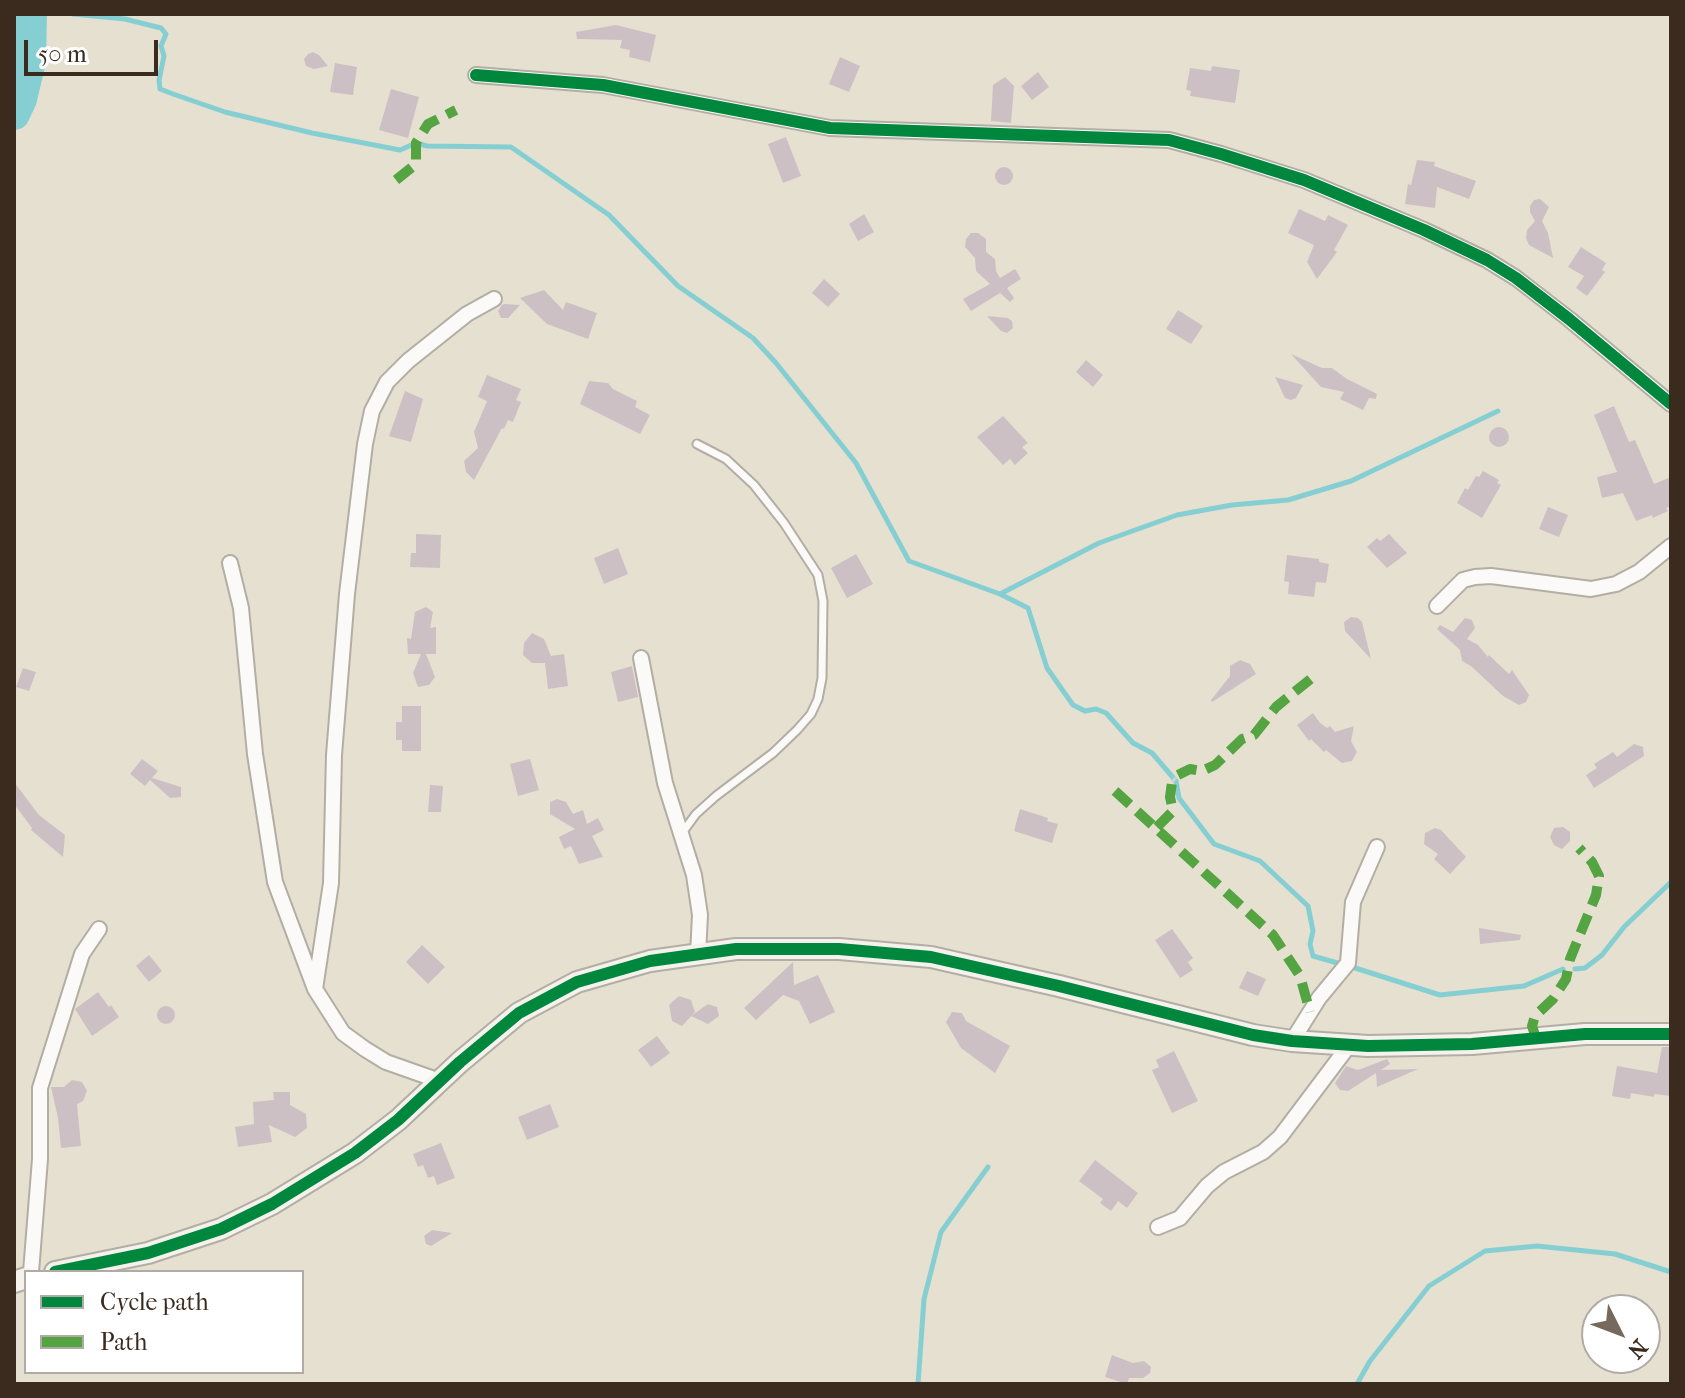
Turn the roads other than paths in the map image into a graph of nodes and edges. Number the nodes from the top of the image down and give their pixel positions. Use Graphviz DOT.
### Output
graph roads {
  1 [pos="476,75"];
  2 [pos="494,299"];
  3 [pos="1671,404"];
  4 [pos="697,444"];
  5 [pos="1671,546"];
  6 [pos="230,563"];
  7 [pos="1437,606"];
  8 [pos="641,658"];
  9 [pos="681,835"];
  10 [pos="1377,847"];
  11 [pos="99,929"];
  12 [pos="698,954"];
  13 [pos="315,989"];
  14 [pos="1671,1034"];
  15 [pos="1292,1041"];
  16 [pos="1350,1044"];
  17 [pos="440,1081"];
  18 [pos="1158,1227"];
  19 [pos="31,1270"];
  20 [pos="65,1270"];
  1 -- 3 [label="street"];
  2 -- 13 [label="street"];
  4 -- 9 [label="lane"];
  5 -- 7 [label="street"];
  6 -- 13 [label="street"];
  8 -- 9 [label="street"];
  9 -- 12 [label="street"];
  10 -- 15 [label="street"];
  11 -- 19 [label="street"];
  12 -- 15 [label="street"];
  12 -- 17 [label="street"];
  13 -- 17 [label="street"];
  14 -- 16 [label="street"];
  15 -- 16 [label="street"];
  16 -- 18 [label="street"];
  17 -- 20 [label="street"];
}
